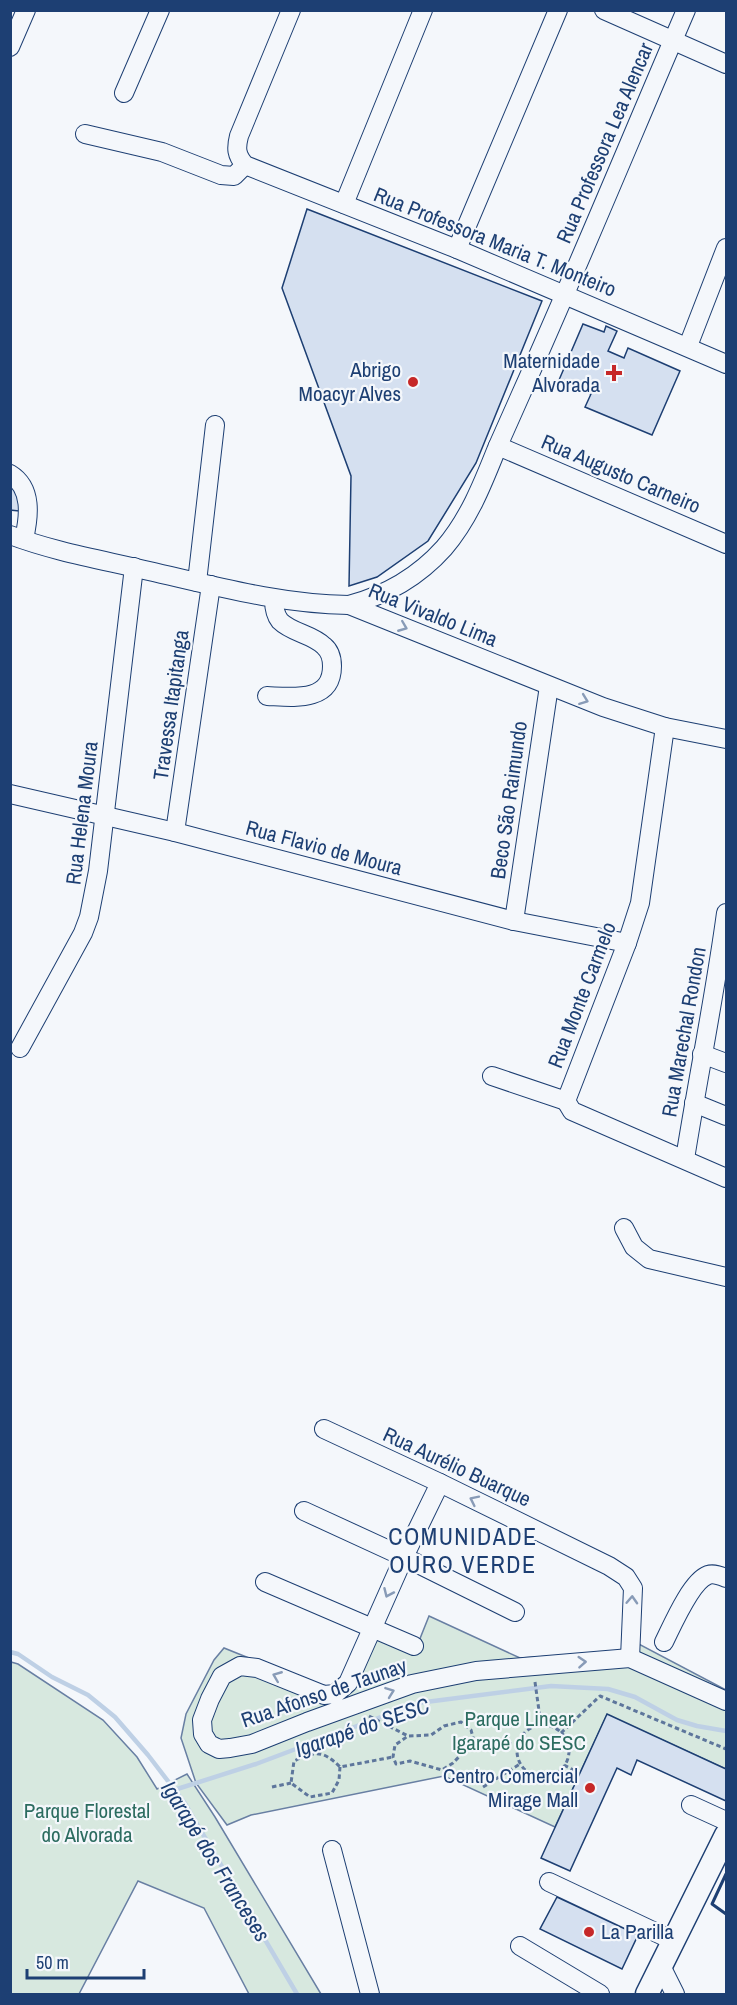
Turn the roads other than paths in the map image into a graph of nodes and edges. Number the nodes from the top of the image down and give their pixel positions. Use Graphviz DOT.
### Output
graph roads {
  1 [pos="26,10"];
  2 [pos="160,10"];
  3 [pos="291,10"];
  4 [pos="423,10"];
  5 [pos="558,10"];
  6 [pos="604,10"];
  7 [pos="686,10"];
  8 [pos="673,40"];
  9 [pos="10,47"];
  10 [pos="726,64"];
  11 [pos="124,93"];
  12 [pos="85,134"];
  13 [pos="245,165"];
  14 [pos="344,204"];
  15 [pos="726,248"];
  16 [pos="457,249"];
  17 [pos="566,295"];
  18 [pos="688,346"];
  19 [pos="726,364"];
  20 [pos="215,425"];
  21 [pos="498,446"];
  22 [pos="10,474"];
  23 [pos="15,539"];
  24 [pos="726,544"];
  25 [pos="134,567"];
  26 [pos="204,583"];
  27 [pos="274,599"];
  28 [pos="349,605"];
  29 [pos="549,686"];
  30 [pos="267,696"];
  31 [pos="665,727"];
  32 [pos="726,739"];
  33 [pos="10,794"];
  34 [pos="105,817"];
  35 [pos="175,832"];
  36 [pos="726,913"];
  37 [pos="514,921"];
  38 [pos="627,943"];
  39 [pos="721,993"];
  40 [pos="20,1048"];
  41 [pos="702,1054"];
  42 [pos="726,1063"];
  43 [pos="492,1076"];
  44 [pos="566,1101"];
  45 [pos="694,1102"];
  46 [pos="726,1116"];
  47 [pos="685,1159"];
  48 [pos="726,1178"];
  49 [pos="624,1228"];
  50 [pos="726,1277"];
  51 [pos="324,1429"];
  52 [pos="440,1483"];
  53 [pos="304,1511"];
  54 [pos="404,1557"];
  55 [pos="726,1578"];
  56 [pos="265,1582"];
  57 [pos="515,1612"];
  58 [pos="372,1629"];
  59 [pos="664,1642"];
  60 [pos="414,1646"];
  61 [pos="630,1658"];
  62 [pos="348,1683"];
  63 [pos="726,1701"];
  64 [pos="356,1704"];
  65 [pos="692,1805"];
  66 [pos="726,1821"];
  67 [pos="726,1835"];
  68 [pos="332,1850"];
  69 [pos="549,1882"];
  70 [pos="674,1941"];
  71 [pos="520,1946"];
  72 [pos="661,1966"];
  73 [pos="370,1995"];
  74 [pos="600,1995"];
  75 [pos="647,1995"];
  76 [pos="675,1995"];
  1 -- 9 [label="street"];
  2 -- 11 [label="street"];
  3 -- 13 [label="street"];
  4 -- 14 [label="street"];
  5 -- 16 [label="street"];
  6 -- 8 [label="street"];
  7 -- 8 [label="street, Rua Professora Lea Alencar"];
  8 -- 10 [label="street"];
  8 -- 17 [label="street, Rua Professora Lea Alencar"];
  12 -- 13 [label="street"];
  13 -- 14 [label="street, Rua Professora Maria T. Monteiro"];
  14 -- 16 [label="street, Rua Professora Maria T. Monteiro"];
  15 -- 18 [label="street"];
  16 -- 17 [label="street, Rua Professora Maria T. Monteiro"];
  17 -- 18 [label="street, Rua Professora Maria T. Monteiro"];
  17 -- 21 [label="street, Rua Professora Lea Alencar"];
  18 -- 19 [label="street, Rua Professora Maria T. Monteiro"];
  20 -- 26 [label="street, Travessa Itapitanga"];
  21 -- 24 [label="street, Rua Augusto Carneiro"];
  21 -- 28 [label="street, Rua Professora Lea Alencar"];
  22 -- 23 [label="street"];
  23 -- 25 [label="street, Rua Vivaldo Lima"];
  25 -- 26 [label="street, Rua Vivaldo Lima"];
  25 -- 34 [label="street, Rua Helena Moura"];
  26 -- 27 [label="street, Rua Vivaldo Lima"];
  26 -- 35 [label="street, Travessa Itapitanga"];
  27 -- 28 [label="street, Rua Vivaldo Lima"];
  27 -- 30 [label="street"];
  28 -- 29 [label="street, Rua Vivaldo Lima, one-way"];
  29 -- 31 [label="street, Rua Vivaldo Lima, one-way"];
  29 -- 37 [label="street, Beco São Raimundo"];
  31 -- 32 [label="street, Rua Vivaldo Lima"];
  31 -- 38 [label="street, Rua Monte Carmelo"];
  33 -- 34 [label="street, Rua Flavio de Moura"];
  34 -- 35 [label="street, Rua Flavio de Moura"];
  34 -- 40 [label="street, Rua Helena Moura"];
  35 -- 37 [label="street, Rua Flavio de Moura"];
  36 -- 39 [label="street, Rua Marechal Rondon"];
  37 -- 38 [label="street, Rua Flavio de Moura"];
  38 -- 44 [label="street, Rua Monte Carmelo"];
  39 -- 41 [label="street, Rua Marechal Rondon"];
  41 -- 42 [label="street"];
  41 -- 45 [label="street, Rua Marechal Rondon"];
  43 -- 44 [label="street"];
  44 -- 47 [label="street, Rua Monte Carmelo"];
  45 -- 46 [label="street"];
  45 -- 47 [label="street, Rua Marechal Rondon"];
  47 -- 48 [label="street, Rua Monte Carmelo"];
  49 -- 50 [label="street"];
  51 -- 52 [label="street, Rua Aurélio Buarque"];
  52 -- 54 [label="street"];
  61 -- 52 [label="street, Rua Aurélio Buarque, one-way"];
  53 -- 54 [label="street"];
  54 -- 57 [label="street"];
  54 -- 58 [label="street, one-way"];
  55 -- 59 [label="street"];
  56 -- 58 [label="street"];
  58 -- 60 [label="street"];
  58 -- 62 [label="street"];
  61 -- 63 [label="street"];
  64 -- 61 [label="street, Rua Afonso de Taunay, one-way"];
  62 -- 64 [label="street"];
  62 -- 64 [label="street, Rua Afonso de Taunay, one-way"];
  65 -- 66 [label="street"];
  67 -- 70 [label="main road"];
  68 -- 73 [label="street"];
  69 -- 70 [label="street"];
  70 -- 72 [label="main road"];
  71 -- 74 [label="street"];
  72 -- 75 [label="main road"];
  72 -- 76 [label="street"];
}
